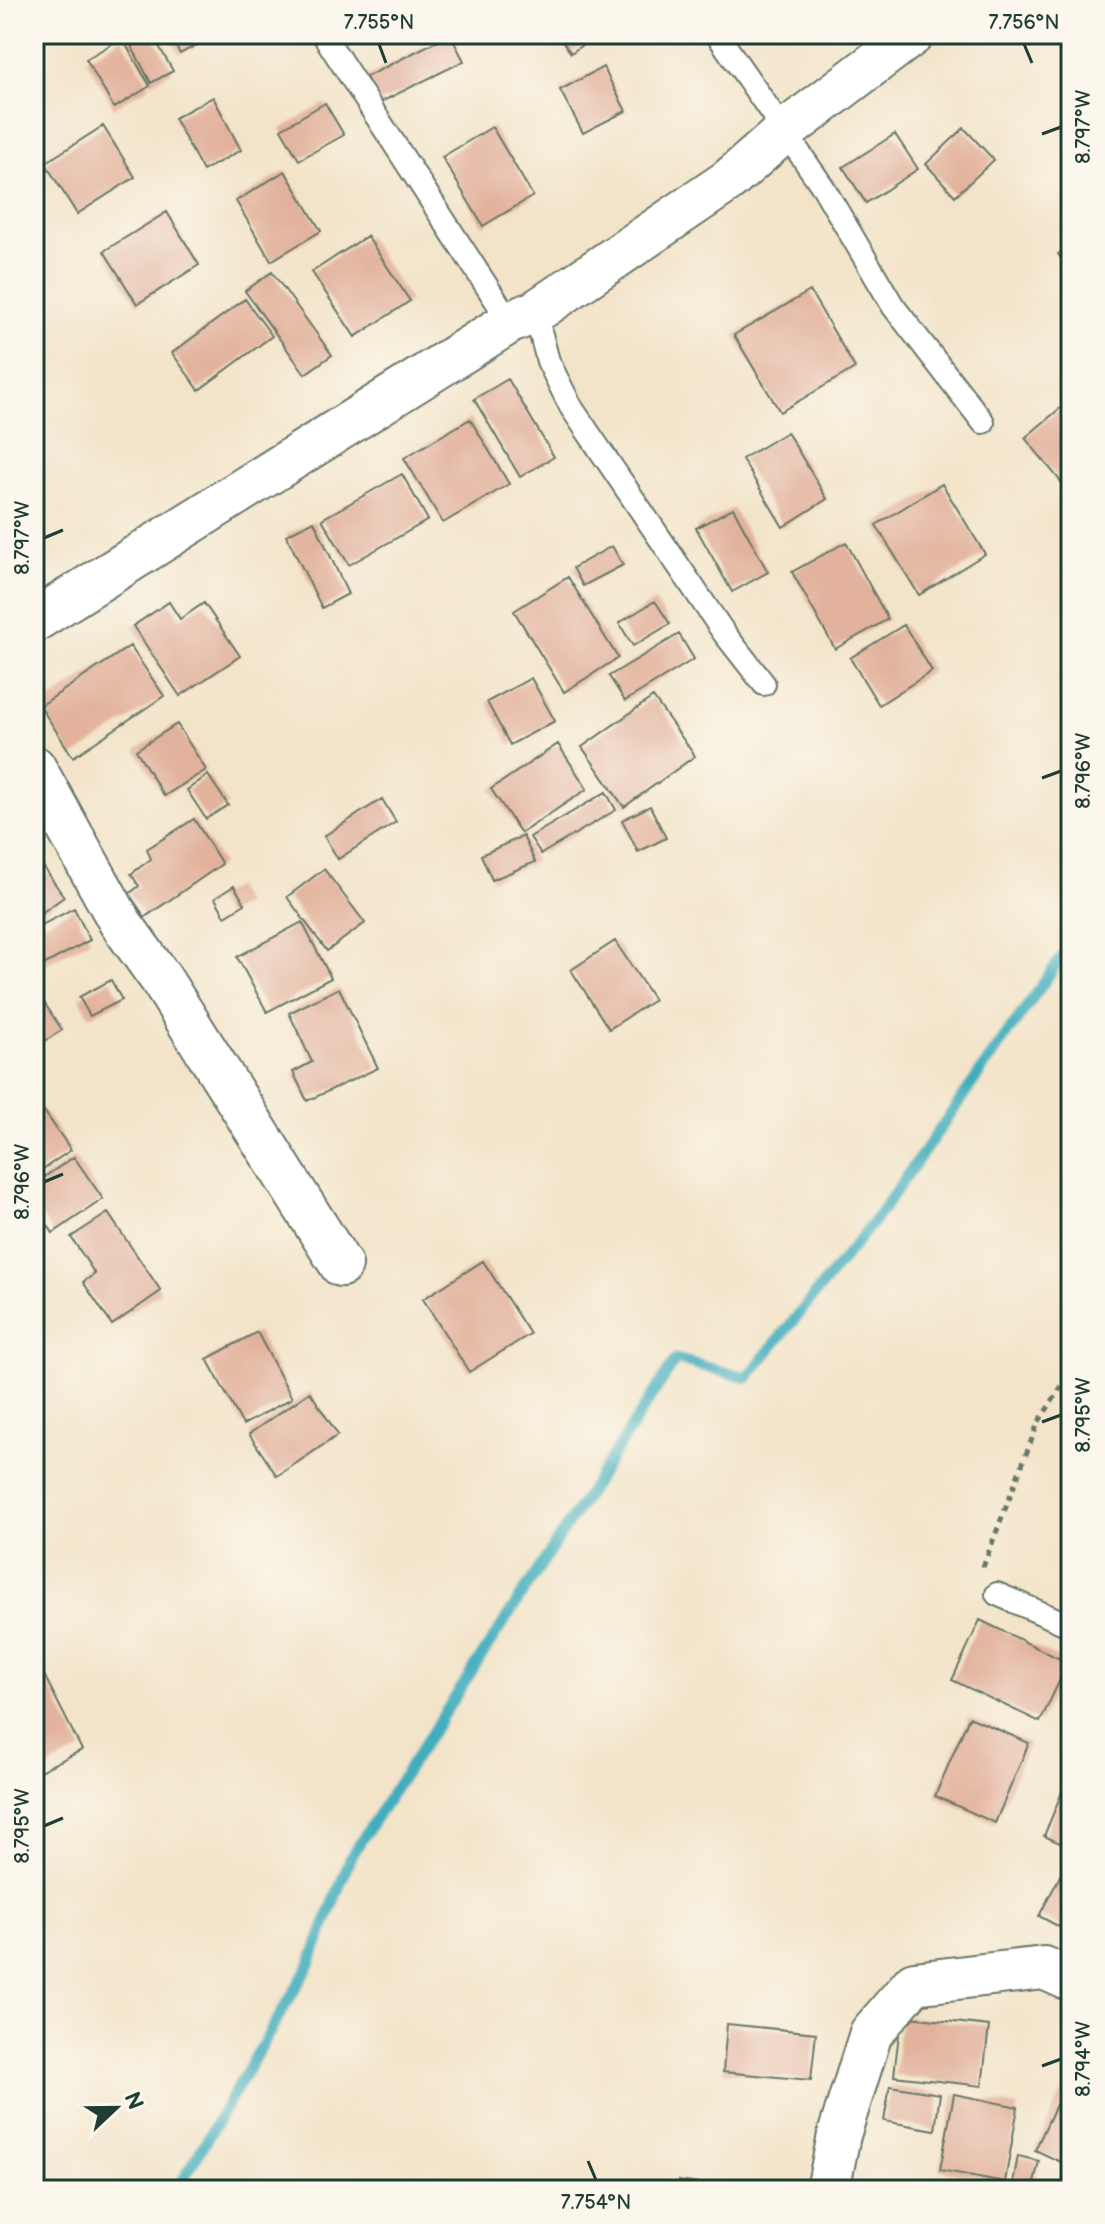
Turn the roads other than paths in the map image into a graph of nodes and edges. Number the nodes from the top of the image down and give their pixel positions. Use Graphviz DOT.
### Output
graph roads {
  1 [pos="323,34"];
  2 [pos="717,34"];
  3 [pos="913,34"];
  4 [pos="785,131"];
  5 [pos="522,317"];
  6 [pos="983,422"];
  7 [pos="34,621"];
  8 [pos="764,684"];
  9 [pos="34,767"];
  10 [pos="341,1265"];
  11 [pos="997,1594"];
  12 [pos="1071,1626"];
  13 [pos="1071,1980"];
  14 [pos="828,2190"];
  1 -- 5 [label="lane"];
  2 -- 4 [label="lane"];
  3 -- 4 [label="street"];
  4 -- 5 [label="street"];
  4 -- 6 [label="lane"];
  5 -- 7 [label="street"];
  5 -- 8 [label="lane"];
  9 -- 10 [label="street"];
  11 -- 12 [label="lane"];
  13 -- 14 [label="street"];
}
